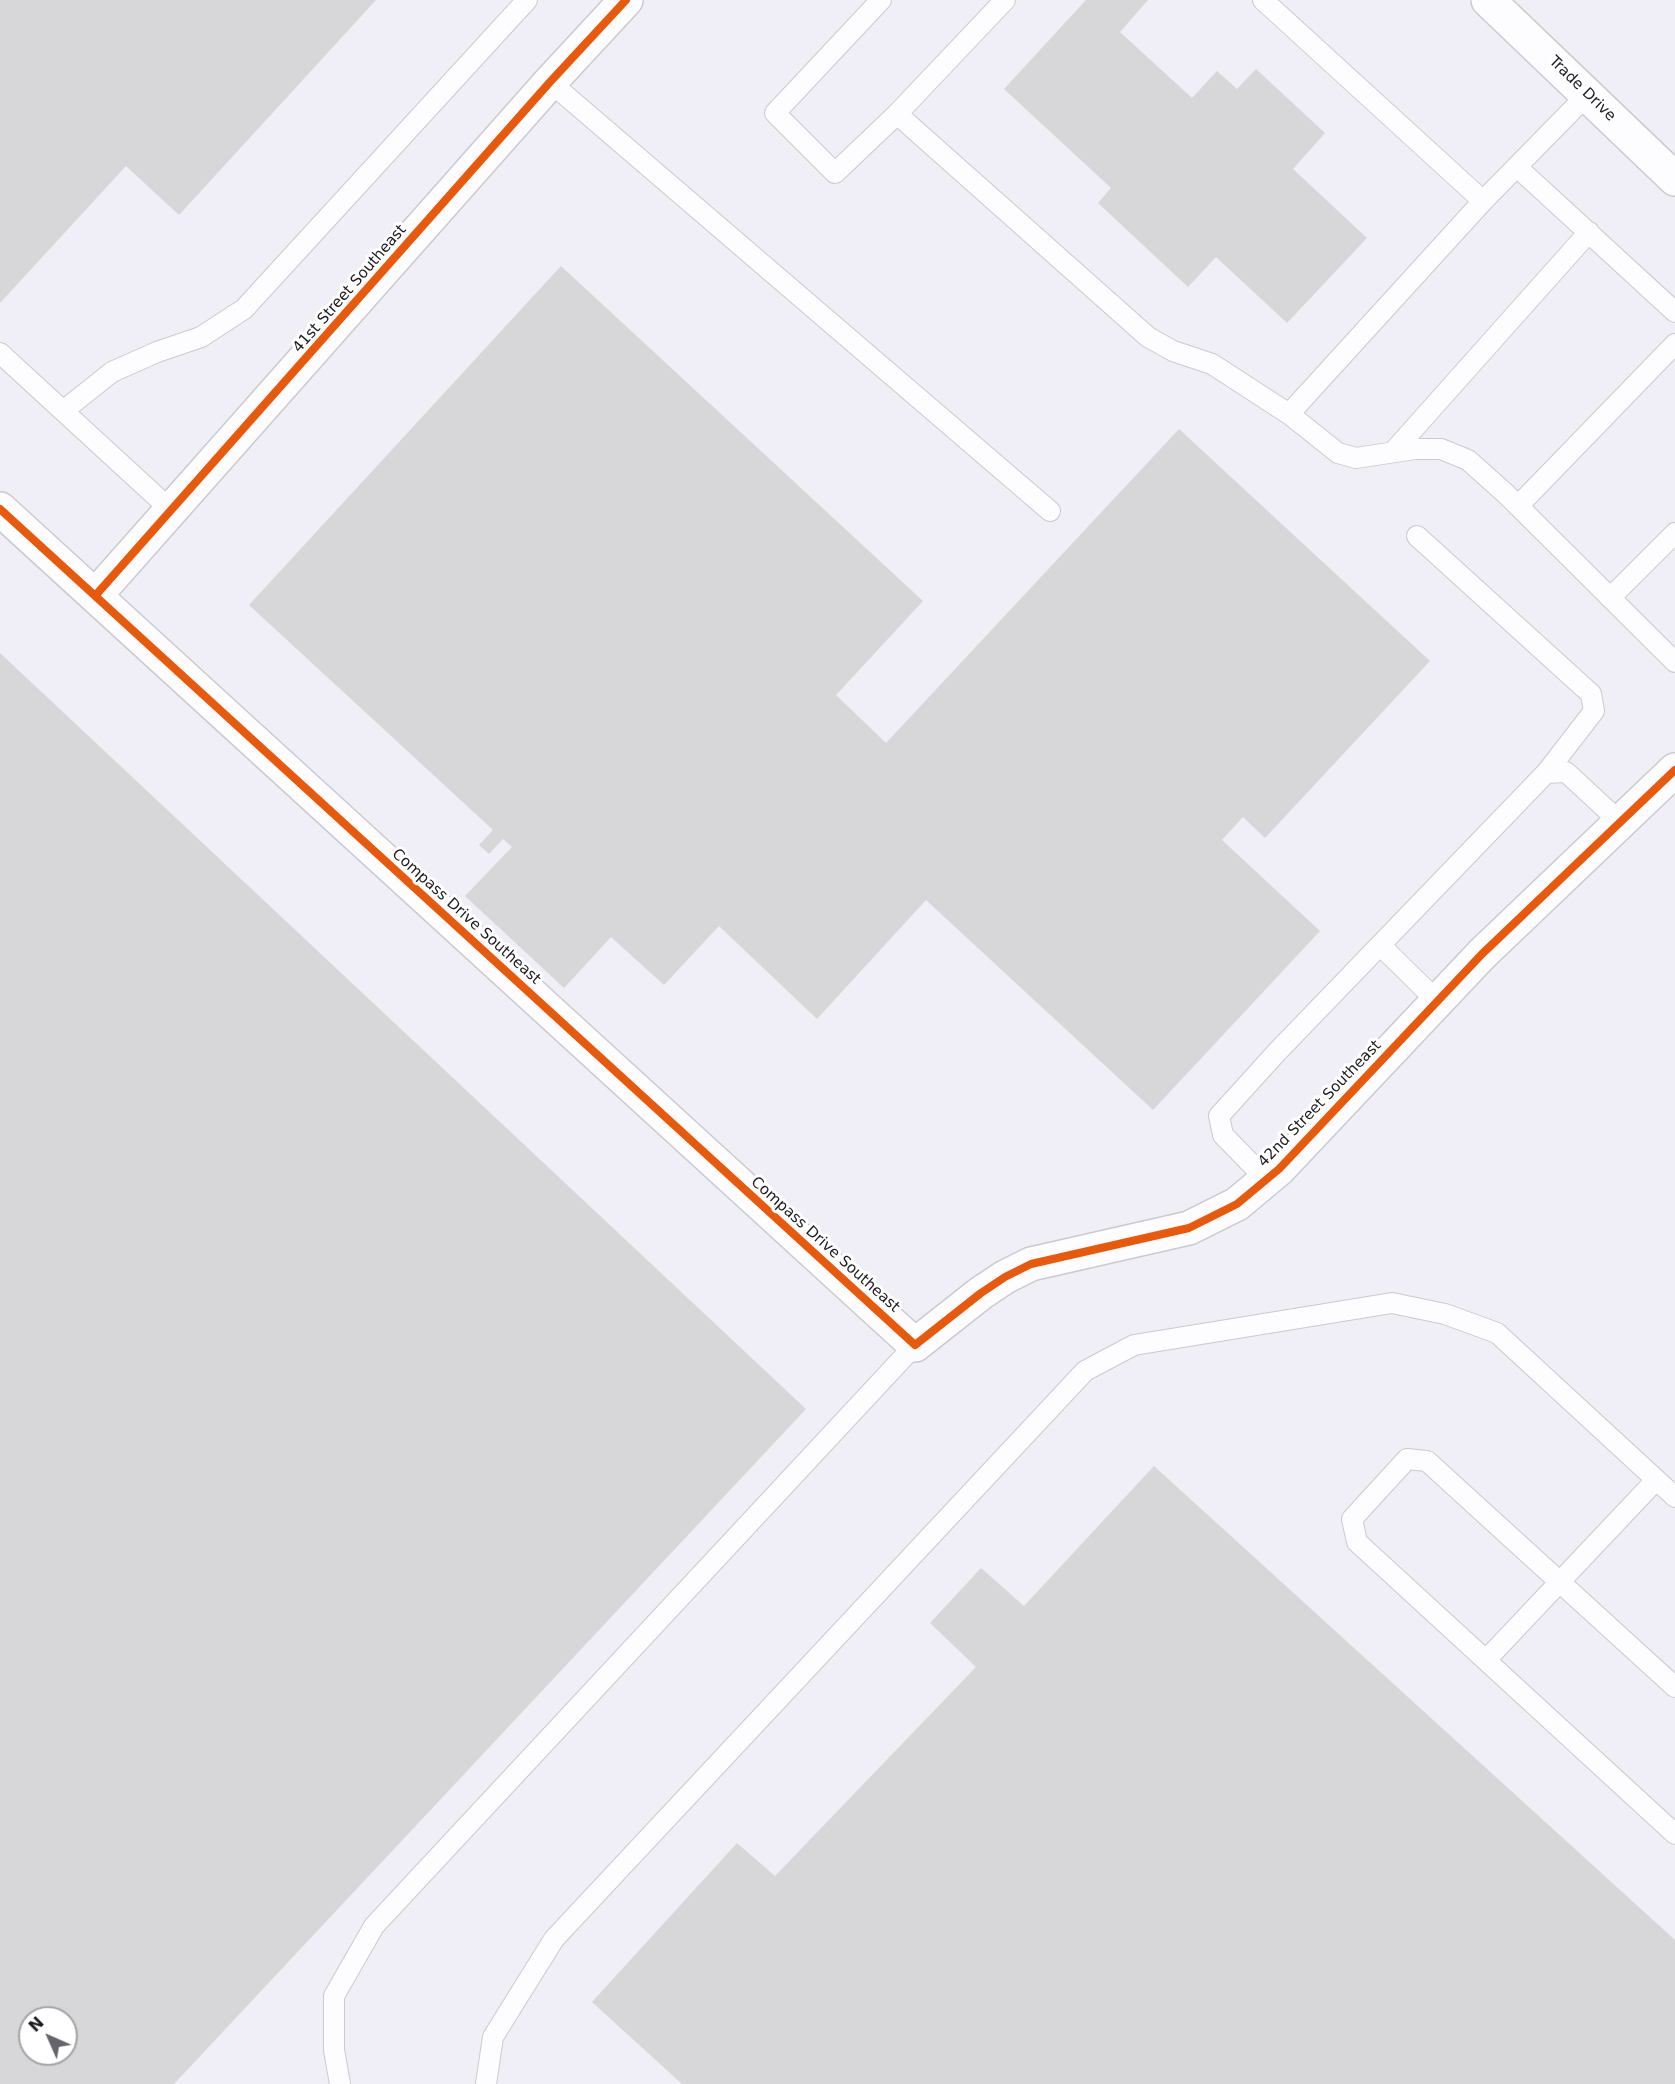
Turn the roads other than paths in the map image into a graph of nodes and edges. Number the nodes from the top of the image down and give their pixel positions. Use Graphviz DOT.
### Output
graph roads {
  1 [pos="527,0"];
  2 [pos="626,0"];
  3 [pos="881,0"];
  4 [pos="1005,0"];
  5 [pos="1263,0"];
  6 [pos="1488,0"];
  7 [pos="550,82"];
  8 [pos="1588,94"];
  9 [pos="897,114"];
  10 [pos="1517,167"];
  11 [pos="1675,179"];
  12 [pos="1483,201"];
  13 [pos="1589,232"];
  14 [pos="1675,312"];
  15 [pos="1675,344"];
  16 [pos="0,353"];
  17 [pos="63,411"];
  18 [pos="1289,414"];
  19 [pos="1393,452"];
  20 [pos="1518,506"];
  21 [pos="0,509"];
  22 [pos="172,511"];
  23 [pos="1050,511"];
  24 [pos="1675,533"];
  25 [pos="1417,536"];
  26 [pos="95,596"];
  27 [pos="1610,598"];
  28 [pos="1675,662"];
  29 [pos="1675,770"];
  30 [pos="1546,773"];
  31 [pos="1620,822"];
  32 [pos="1380,945"];
  33 [pos="1437,1001"];
  34 [pos="1266,1179"];
  35 [pos="915,1345"];
  36 [pos="1656,1480"];
  37 [pos="1675,1497"];
  38 [pos="1560,1582"];
  39 [pos="1485,1660"];
  40 [pos="1675,1687"];
  41 [pos="1675,1834"];
  42 [pos="340,2084"];
  43 [pos="486,2084"];
  1 -- 17 [label="lane"];
  2 -- 7 [label="street, 41st Street Southeast"];
  3 -- 9 [label="lane"];
  4 -- 9 [label="lane"];
  5 -- 12 [label="lane"];
  6 -- 8 [label="street, Trade Drive"];
  7 -- 22 [label="street, 41st Street Southeast"];
  7 -- 23 [label="lane"];
  8 -- 10 [label="lane"];
  8 -- 11 [label="street, Trade Drive"];
  9 -- 18 [label="lane"];
  10 -- 12 [label="lane"];
  10 -- 13 [label="lane"];
  12 -- 18 [label="lane"];
  13 -- 14 [label="lane"];
  13 -- 19 [label="lane"];
  15 -- 20 [label="lane"];
  16 -- 17 [label="lane"];
  17 -- 22 [label="lane"];
  18 -- 19 [label="lane"];
  19 -- 20 [label="lane"];
  20 -- 27 [label="lane"];
  21 -- 26 [label="street, Compass Drive Southeast"];
  22 -- 26 [label="street, 41st Street Southeast"];
  24 -- 27 [label="lane"];
  25 -- 30 [label="lane"];
  26 -- 35 [label="street, Compass Drive Southeast"];
  27 -- 28 [label="lane"];
  29 -- 31 [label="street, 42nd Street Southeast"];
  30 -- 31 [label="lane"];
  30 -- 32 [label="lane"];
  31 -- 33 [label="street, 42nd Street Southeast"];
  32 -- 33 [label="lane"];
  32 -- 34 [label="lane"];
  33 -- 34 [label="street, 42nd Street Southeast"];
  34 -- 35 [label="street, 42nd Street Southeast"];
  35 -- 42 [label="lane"];
  36 -- 37 [label="lane"];
  36 -- 38 [label="lane"];
  36 -- 43 [label="lane"];
  38 -- 39 [label="lane"];
  38 -- 39 [label="lane"];
  38 -- 40 [label="lane"];
  39 -- 41 [label="lane"];
}
